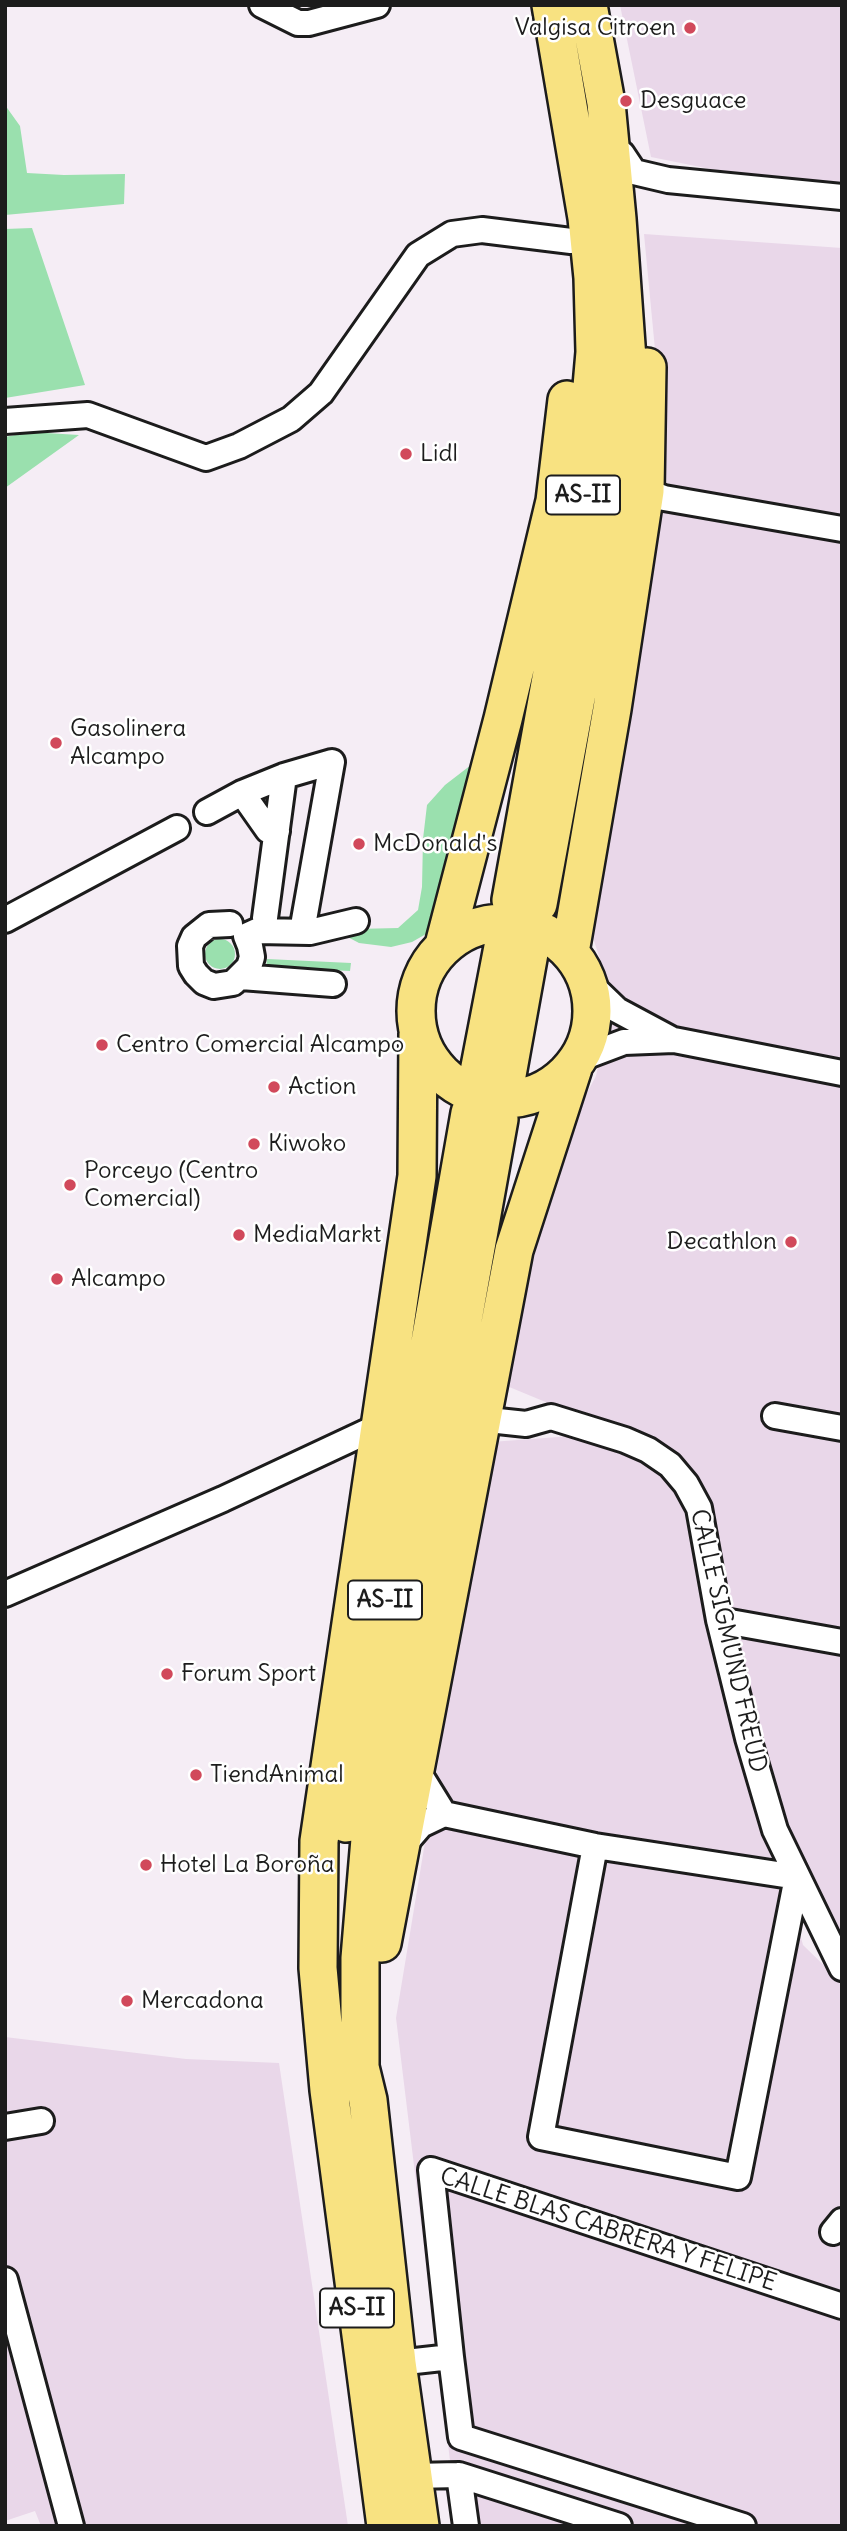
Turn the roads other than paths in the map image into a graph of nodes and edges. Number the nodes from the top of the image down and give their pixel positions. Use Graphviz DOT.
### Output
graph roads {
  1 [pos="262,5"];
  2 [pos="377,5"];
  3 [pos="551,5"];
  4 [pos="589,5"];
  5 [pos="563,88"];
  6 [pos="606,103"];
  7 [pos="622,154"];
  8 [pos="842,197"];
  9 [pos="571,241"];
  10 [pos="5,421"];
  11 [pos="645,491"];
  12 [pos="842,529"];
  13 [pos="284,775"];
  14 [pos="242,793"];
  15 [pos="207,813"];
  16 [pos="177,828"];
  17 [pos="277,831"];
  18 [pos="265,918"];
  19 [pos="5,920"];
  20 [pos="304,920"];
  21 [pos="356,921"];
  22 [pos="238,930"];
  23 [pos="444,945"];
  24 [pos="516,950"];
  25 [pos="569,952"];
  26 [pos="589,983"];
  27 [pos="333,984"];
  28 [pos="228,987"];
  29 [pos="418,1034"];
  30 [pos="674,1040"];
  31 [pos="576,1064"];
  32 [pos="842,1073"];
  33 [pos="493,1074"];
  34 [pos="481,1415"];
  35 [pos="775,1416"];
  36 [pos="379,1426"];
  37 [pos="842,1428"];
  38 [pos="5,1594"];
  39 [pos="719,1620"];
  40 [pos="842,1642"];
  41 [pos="415,1766"];
  42 [pos="444,1814"];
  43 [pos="595,1846"];
  44 [pos="400,1851"];
  45 [pos="797,1877"];
  46 [pos="842,1968"];
  47 [pos="329,2090"];
  48 [pos="368,2101"];
  49 [pos="41,2121"];
  50 [pos="5,2127"];
  51 [pos="5,2280"];
  52 [pos="842,2306"];
  53 [pos="452,2357"];
  54 [pos="397,2363"];
  55 [pos="459,2475"];
  56 [pos="413,2476"];
  57 [pos="382,2520"];
  58 [pos="71,2526"];
  59 [pos="420,2526"];
  60 [pos="466,2526"];
  61 [pos="619,2526"];
  62 [pos="743,2526"];
  1 -- 2 [label="street"];
  3 -- 5 [label="highway, AS-II"];
  4 -- 6 [label="highway, AS-II"];
  5 -- 6 [label="highway, AS-II"];
  5 -- 9 [label="highway"];
  6 -- 7 [label="highway"];
  7 -- 8 [label="street"];
  7 -- 11 [label="highway"];
  9 -- 10 [label="street"];
  9 -- 23 [label="highway"];
  11 -- 12 [label="street"];
  11 -- 25 [label="highway"];
  13 -- 14 [label="street"];
  13 -- 17 [label="street"];
  13 -- 20 [label="street"];
  14 -- 15 [label="street"];
  14 -- 17 [label="street"];
  16 -- 19 [label="street"];
  17 -- 18 [label="street"];
  21 -- 22 [label="street"];
  22 -- 28 [label="street"];
  22 -- 28 [label="street"];
  23 -- 25 [label="highway"];
  23 -- 29 [label="highway"];
  24 -- 33 [label="highway"];
  25 -- 26 [label="highway"];
  26 -- 30 [label="street"];
  26 -- 31 [label="highway"];
  27 -- 28 [label="street"];
  29 -- 31 [label="highway"];
  29 -- 36 [label="highway"];
  30 -- 31 [label="street"];
  30 -- 32 [label="street"];
  31 -- 34 [label="highway"];
  34 -- 39 [label="street, CALLE SIGMUND FREUD"];
  34 -- 41 [label="highway"];
  35 -- 37 [label="street"];
  36 -- 38 [label="street"];
  36 -- 47 [label="highway"];
  39 -- 40 [label="street"];
  39 -- 45 [label="street, CALLE SIGMUND FREUD"];
  41 -- 42 [label="street"];
  41 -- 44 [label="highway"];
  42 -- 43 [label="street"];
  42 -- 44 [label="street"];
  43 -- 45 [label="street"];
  43 -- 45 [label="street"];
  44 -- 48 [label="highway"];
  45 -- 46 [label="street, CALLE SIGMUND FREUD"];
  47 -- 48 [label="highway, AS-II"];
  47 -- 57 [label="highway, AS-II"];
  48 -- 54 [label="highway, AS-II"];
  49 -- 50 [label="street"];
  51 -- 58 [label="street"];
  52 -- 53 [label="street, CALLE BLAS CABRERA Y FELIPE"];
  53 -- 54 [label="street"];
  53 -- 62 [label="street, CALLE BLAS CABRERA Y FELIPE"];
  54 -- 56 [label="highway, AS-II"];
  55 -- 56 [label="street"];
  55 -- 60 [label="street"];
  55 -- 61 [label="street"];
  56 -- 59 [label="highway, AS-II"];
}
